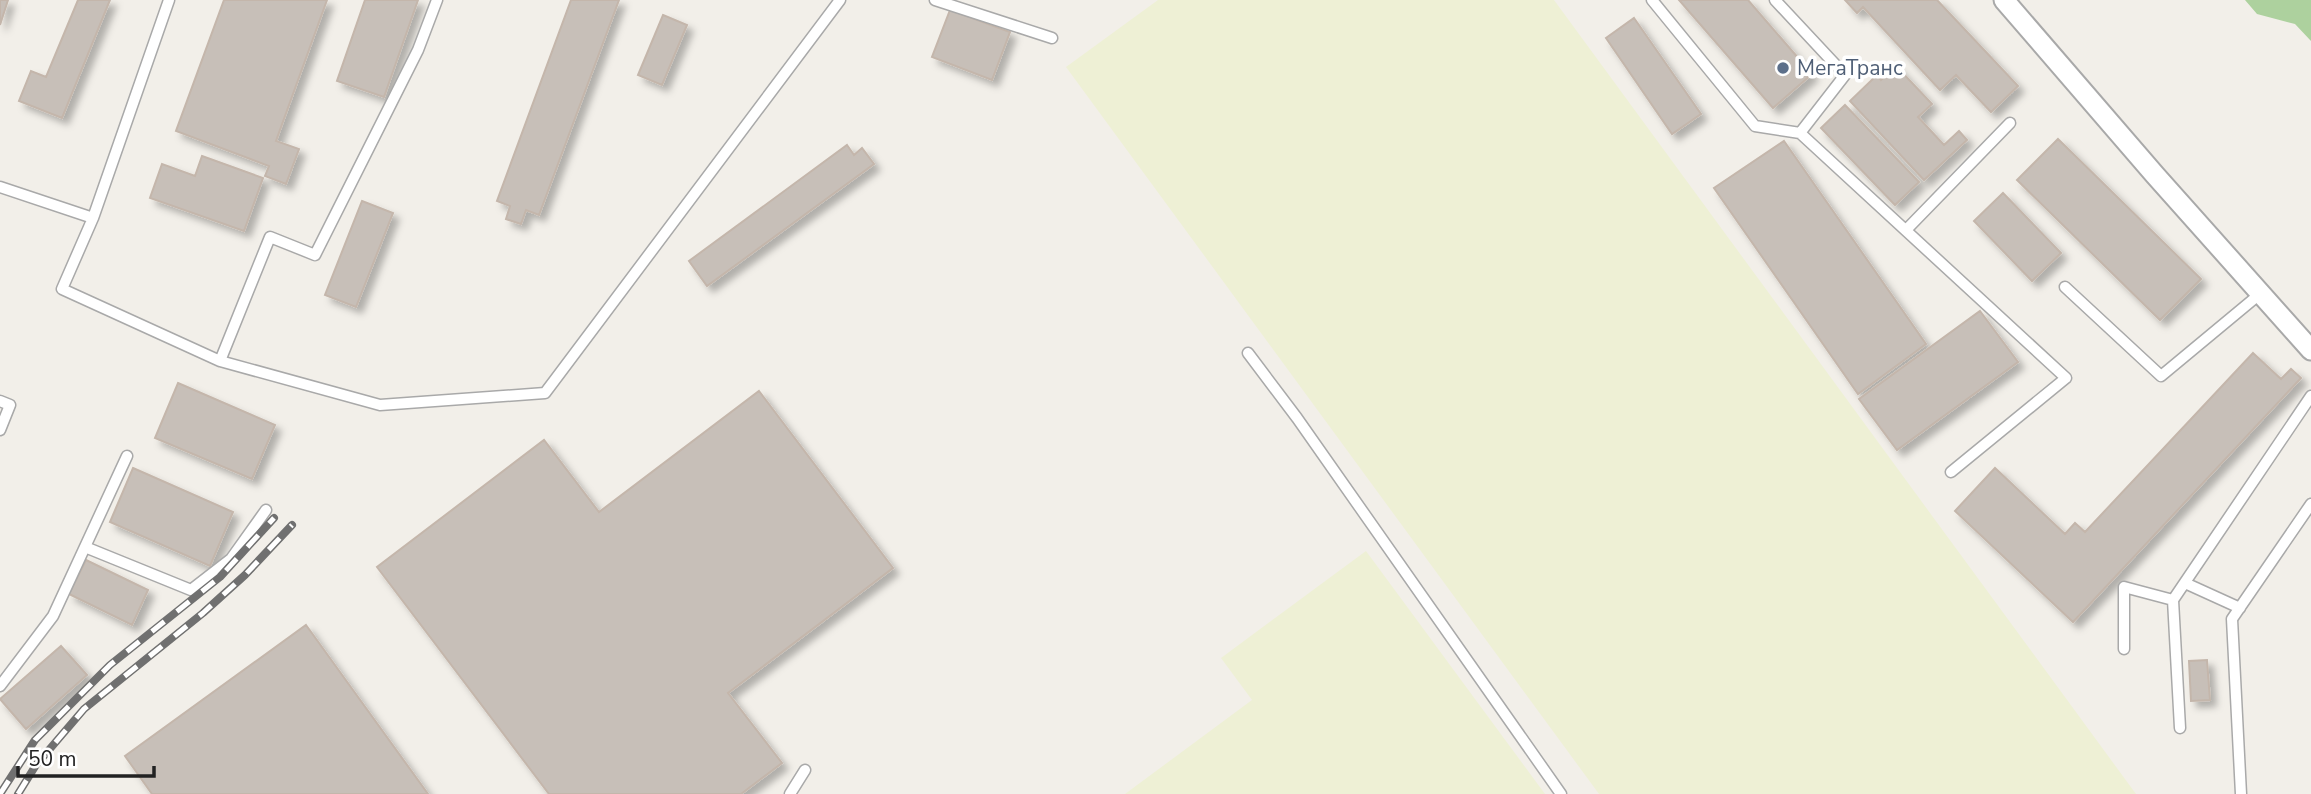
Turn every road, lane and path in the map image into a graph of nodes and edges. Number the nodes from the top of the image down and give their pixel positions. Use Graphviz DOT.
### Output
graph roads {
  1 [pos="169,0"];
  2 [pos="437,0"];
  3 [pos="840,0"];
  4 [pos="935,0"];
  5 [pos="1652,0"];
  6 [pos="1775,0"];
  7 [pos="2004,0"];
  8 [pos="1052,38"];
  9 [pos="2010,123"];
  10 [pos="1800,133"];
  11 [pos="0,187"];
  12 [pos="93,218"];
  13 [pos="1906,230"];
  14 [pos="2065,287"];
  15 [pos="2260,293"];
  16 [pos="2311,350"];
  17 [pos="1248,353"];
  18 [pos="220,361"];
  19 [pos="2311,396"];
  20 [pos="0,401"];
  21 [pos="0,430"];
  22 [pos="127,456"];
  23 [pos="1951,472"];
  24 [pos="2311,505"];
  25 [pos="266,510"];
  26 [pos="85,547"];
  27 [pos="2185,583"];
  28 [pos="2173,600"];
  29 [pos="2240,608"];
  30 [pos="2124,649"];
  31 [pos="0,686"];
  32 [pos="2180,728"];
  33 [pos="805,770"];
  34 [pos="790,794"];
  35 [pos="1561,794"];
  36 [pos="2241,794"];
  1 -- 12 [label="lane"];
  2 -- 18 [label="lane"];
  3 -- 18 [label="lane"];
  4 -- 8 [label="lane"];
  5 -- 10 [label="lane"];
  6 -- 10 [label="lane"];
  7 -- 15 [label="street"];
  9 -- 13 [label="lane"];
  10 -- 13 [label="lane"];
  11 -- 12 [label="lane"];
  12 -- 18 [label="lane"];
  13 -- 23 [label="lane"];
  14 -- 15 [label="lane"];
  15 -- 16 [label="street"];
  17 -- 35 [label="lane"];
  19 -- 27 [label="lane"];
  20 -- 21 [label="lane"];
  22 -- 26 [label="lane"];
  24 -- 29 [label="lane"];
  25 -- 26 [label="lane"];
  26 -- 31 [label="lane"];
  27 -- 28 [label="lane"];
  27 -- 29 [label="lane"];
  28 -- 30 [label="lane"];
  28 -- 32 [label="lane"];
  29 -- 36 [label="lane"];
  33 -- 34 [label="lane"];
}
